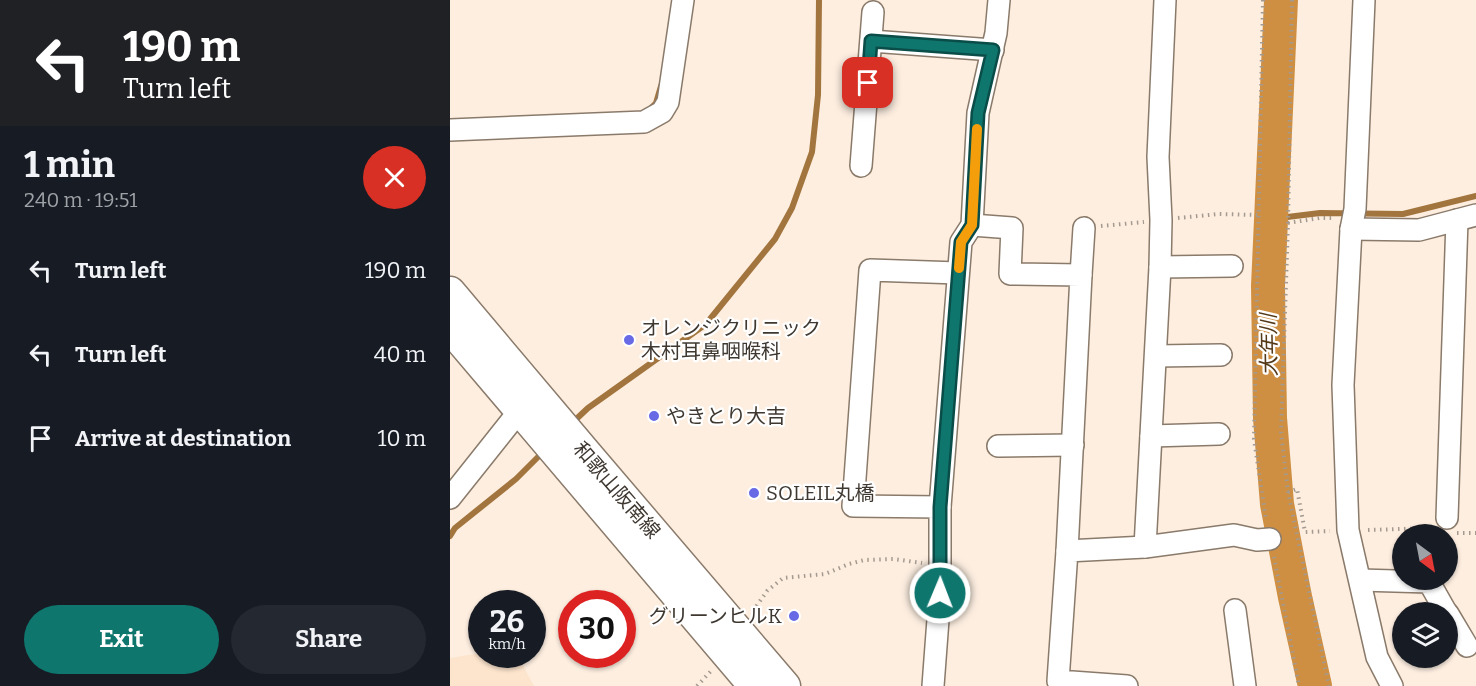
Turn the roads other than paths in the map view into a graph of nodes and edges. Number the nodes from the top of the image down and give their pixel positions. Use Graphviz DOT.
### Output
graph roads {
  1 [pos="683,0"];
  2 [pos="999,0"];
  3 [pos="1165,0"];
  4 [pos="1365,0"];
  5 [pos="873,12"];
  6 [pos="871,41"];
  7 [pos="993,50"];
  8 [pos="450,130"];
  9 [pos="861,166"];
  10 [pos="1467,218"];
  11 [pos="1352,224"];
  12 [pos="972,225"];
  13 [pos="1084,228"];
  14 [pos="1232,266"];
  15 [pos="1160,267"];
  16 [pos="958,273"];
  17 [pos="1081,275"];
  18 [pos="450,292"];
  19 [pos="450,328"];
  20 [pos="1221,355"];
  21 [pos="1156,356"];
  22 [pos="534,409"];
  23 [pos="1219,434"];
  24 [pos="1151,436"];
  25 [pos="1073,445"];
  26 [pos="998,446"];
  27 [pos="450,498"];
  28 [pos="940,507"];
  29 [pos="1447,518"];
  30 [pos="1270,539"];
  31 [pos="1145,547"];
  32 [pos="1067,551"];
  33 [pos="1360,580"];
  34 [pos="1441,602"];
  35 [pos="1235,610"];
  36 [pos="1458,631"];
  37 [pos="732,642"];
  38 [pos="1467,646"];
  39 [pos="1058,683"];
  40 [pos="754,686"];
  41 [pos="785,686"];
  42 [pos="933,686"];
  43 [pos="1127,686"];
  44 [pos="1245,686"];
  45 [pos="1392,686"];
  1 -- 8 [label="street"];
  2 -- 7 [label="street"];
  3 -- 15 [label="street"];
  4 -- 11 [label="street"];
  5 -- 6 [label="street"];
  6 -- 7 [label="street"];
  6 -- 9 [label="street"];
  7 -- 12 [label="street"];
  10 -- 11 [label="street"];
  10 -- 29 [label="street"];
  11 -- 33 [label="street"];
  12 -- 16 [label="street"];
  12 -- 17 [label="street"];
  13 -- 17 [label="street"];
  14 -- 15 [label="street"];
  15 -- 21 [label="street"];
  16 -- 28 [label="street"];
  16 -- 28 [label="street"];
  17 -- 25 [label="street"];
  18 -- 22 [label="main road, 和歌山阪南線"];
  19 -- 22 [label="main road, 和歌山阪南線"];
  20 -- 21 [label="street"];
  21 -- 24 [label="street"];
  22 -- 27 [label="street"];
  22 -- 37 [label="main road, 和歌山阪南線"];
  23 -- 24 [label="street"];
  24 -- 31 [label="street"];
  25 -- 26 [label="street"];
  25 -- 32 [label="street"];
  28 -- 42 [label="street"];
  30 -- 31 [label="street"];
  31 -- 32 [label="street"];
  32 -- 39 [label="street"];
  33 -- 34 [label="street"];
  33 -- 45 [label="street"];
  35 -- 44 [label="street"];
  36 -- 38 [label="street"];
  37 -- 40 [label="main road, 和歌山阪南線"];
  37 -- 41 [label="main road, 和歌山阪南線"];
  39 -- 43 [label="street"];
}
